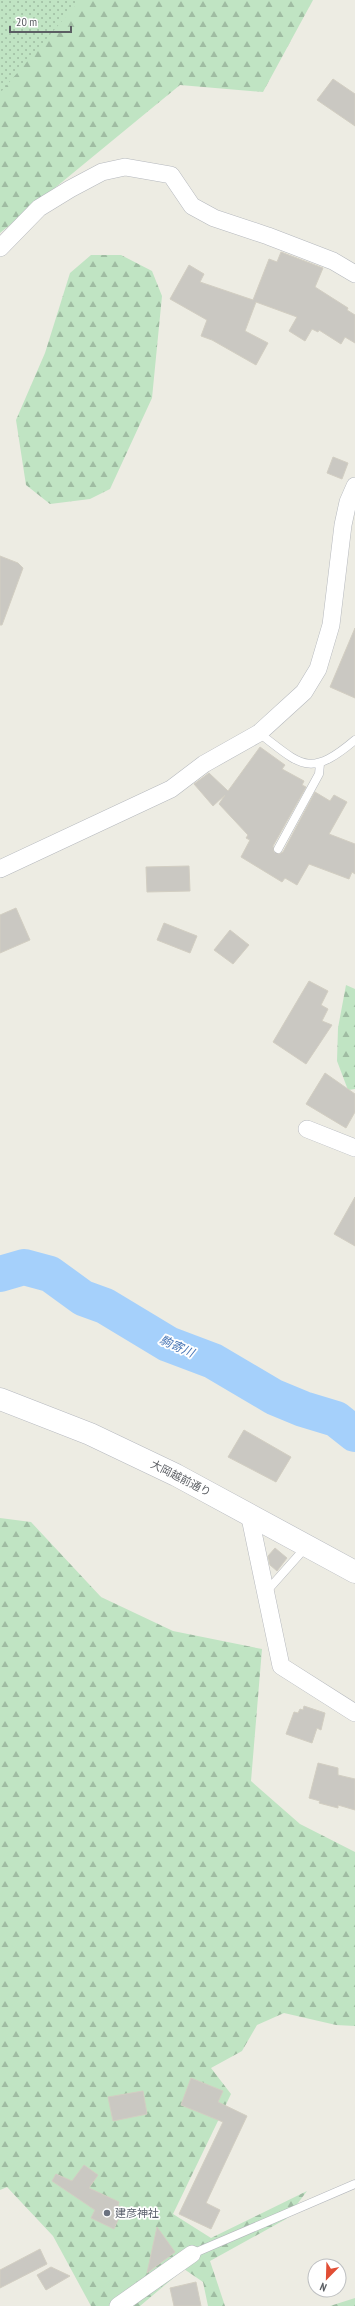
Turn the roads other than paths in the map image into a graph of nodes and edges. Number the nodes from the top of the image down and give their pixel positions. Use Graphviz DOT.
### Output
graph roads {
  1 [pos="0,248"];
  2 [pos="355,274"];
  3 [pos="355,486"];
  4 [pos="259,733"];
  5 [pos="355,740"];
  6 [pos="320,764"];
  7 [pos="278,849"];
  8 [pos="0,869"];
  9 [pos="307,1130"];
  10 [pos="355,1148"];
  11 [pos="0,1399"];
  12 [pos="249,1513"];
  13 [pos="307,1546"];
  14 [pos="355,1572"];
  15 [pos="266,1593"];
  16 [pos="355,1713"];
  17 [pos="355,2184"];
  18 [pos="192,2254"];
  19 [pos="118,2306"];
  1 -- 2 [label="street"];
  3 -- 4 [label="street"];
  4 -- 6 [label="lane"];
  4 -- 8 [label="street"];
  5 -- 6 [label="lane"];
  6 -- 7 [label="lane"];
  9 -- 10 [label="street"];
  11 -- 12 [label="street, 大岡越前通り"];
  12 -- 13 [label="street, 大岡越前通り"];
  12 -- 15 [label="street"];
  13 -- 14 [label="street, 大岡越前通り"];
  13 -- 15 [label="lane"];
  15 -- 16 [label="street"];
  17 -- 18 [label="lane"];
  18 -- 19 [label="street"];
}
